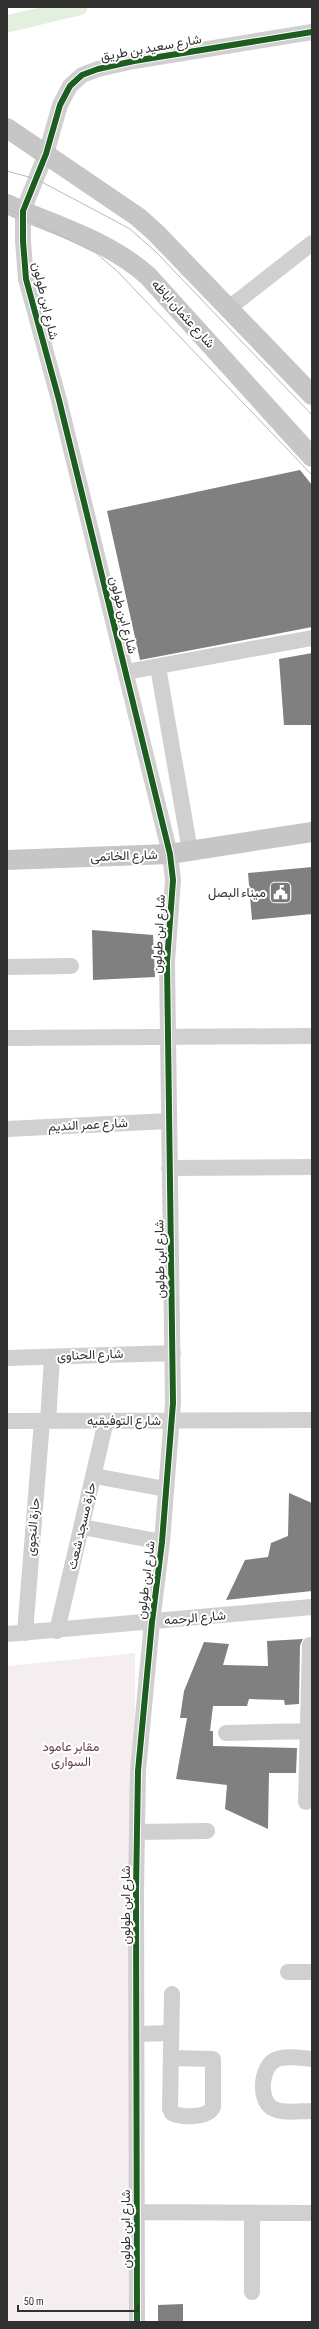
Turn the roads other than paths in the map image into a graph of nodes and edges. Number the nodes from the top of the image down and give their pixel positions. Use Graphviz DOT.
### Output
graph roads {
  1 [pos="312,32"];
  2 [pos="7,128"];
  3 [pos="46,154"];
  4 [pos="15,208"];
  5 [pos="312,243"];
  6 [pos="228,308"];
  7 [pos="312,395"];
  8 [pos="312,457"];
  9 [pos="312,638"];
  10 [pos="158,667"];
  11 [pos="126,672"];
  12 [pos="312,832"];
  13 [pos="190,851"];
  14 [pos="170,854"];
  15 [pos="7,860"];
  16 [pos="71,966"];
  17 [pos="7,967"];
  18 [pos="168,1035"];
  19 [pos="312,1036"];
  20 [pos="7,1038"];
  21 [pos="169,1121"];
  22 [pos="7,1129"];
  23 [pos="169,1168"];
  24 [pos="312,1168"];
  25 [pos="173,1353"];
  26 [pos="52,1357"];
  27 [pos="7,1358"];
  28 [pos="312,1420"];
  29 [pos="7,1421"];
  30 [pos="45,1421"];
  31 [pos="106,1421"];
  32 [pos="172,1422"];
  33 [pos="94,1476"];
  34 [pos="166,1489"];
  35 [pos="82,1526"];
  36 [pos="162,1542"];
  37 [pos="312,1607"];
  38 [pos="152,1622"];
  39 [pos="57,1631"];
  40 [pos="25,1633"];
  41 [pos="7,1634"];
  42 [pos="310,1645"];
  43 [pos="310,1731"];
  44 [pos="226,1733"];
  45 [pos="306,1802"];
  46 [pos="207,1830"];
  47 [pos="137,1832"];
  48 [pos="288,1972"];
  49 [pos="312,1972"];
  50 [pos="172,1994"];
  51 [pos="171,2033"];
  52 [pos="136,2034"];
  53 [pos="171,2058"];
  54 [pos="312,2059"];
  55 [pos="312,2111"];
  56 [pos="137,2212"];
  57 [pos="252,2213"];
  58 [pos="312,2213"];
  59 [pos="252,2292"];
  60 [pos="137,2322"];
  1 -- 3 [label="street, شارع سعيد بن طريق"];
  2 -- 3 [label="main road"];
  3 -- 4 [label="street, شارع سعيد بن طريق"];
  3 -- 6 [label="main road"];
  4 -- 8 [label="main road, شارع عثمان اباظه"];
  4 -- 11 [label="street, شارع ابن طولون"];
  5 -- 6 [label="street"];
  6 -- 7 [label="main road"];
  9 -- 10 [label="street"];
  10 -- 11 [label="street"];
  10 -- 13 [label="street"];
  11 -- 14 [label="street, شارع ابن طولون"];
  12 -- 13 [label="main road, شارع الخاتمى"];
  13 -- 14 [label="main road, شارع الخاتمى"];
  14 -- 15 [label="main road, شارع الخاتمى"];
  14 -- 18 [label="street, شارع ابن طولون"];
  16 -- 17 [label="street"];
  18 -- 19 [label="street"];
  18 -- 20 [label="street"];
  18 -- 21 [label="street, شارع ابن طولون"];
  21 -- 22 [label="street, شارع عمر النديم"];
  21 -- 23 [label="street, شارع ابن طولون"];
  23 -- 24 [label="street"];
  23 -- 25 [label="street, شارع ابن طولون"];
  25 -- 26 [label="street, شارع الحناوى"];
  25 -- 32 [label="street, شارع ابن طولون"];
  26 -- 27 [label="street, شارع الحناوى"];
  26 -- 30 [label="street, حارة النجوى"];
  28 -- 32 [label="street, شارع التوفيقيه"];
  29 -- 30 [label="street, شارع التوفيقيه"];
  30 -- 31 [label="street, شارع التوفيقيه"];
  30 -- 40 [label="street, حارة النجوى"];
  31 -- 32 [label="street, شارع التوفيقيه"];
  31 -- 33 [label="street, حارة مسجد شعث"];
  32 -- 34 [label="street, شارع ابن طولون"];
  33 -- 34 [label="street"];
  33 -- 35 [label="street, حارة مسجد شعث"];
  34 -- 36 [label="street, شارع ابن طولون"];
  35 -- 36 [label="street"];
  35 -- 39 [label="street, حارة مسجد شعث"];
  36 -- 38 [label="street, شارع ابن طولون"];
  37 -- 38 [label="street, شارع الرحمه"];
  38 -- 39 [label="street, شارع الرحمه"];
  38 -- 47 [label="street, شارع ابن طولون"];
  39 -- 40 [label="street, شارع الرحمه"];
  40 -- 41 [label="street, شارع الرحمه"];
  42 -- 43 [label="street"];
  43 -- 44 [label="street"];
  43 -- 45 [label="street"];
  46 -- 47 [label="street"];
  47 -- 52 [label="street, شارع ابن طولون"];
  48 -- 49 [label="street"];
  50 -- 51 [label="street"];
  51 -- 52 [label="street"];
  51 -- 53 [label="street"];
  52 -- 56 [label="street, شارع ابن طولون"];
  54 -- 55 [label="street"];
  56 -- 57 [label="street"];
  56 -- 60 [label="street, شارع ابن طولون"];
  57 -- 58 [label="street"];
  57 -- 59 [label="street"];
}
